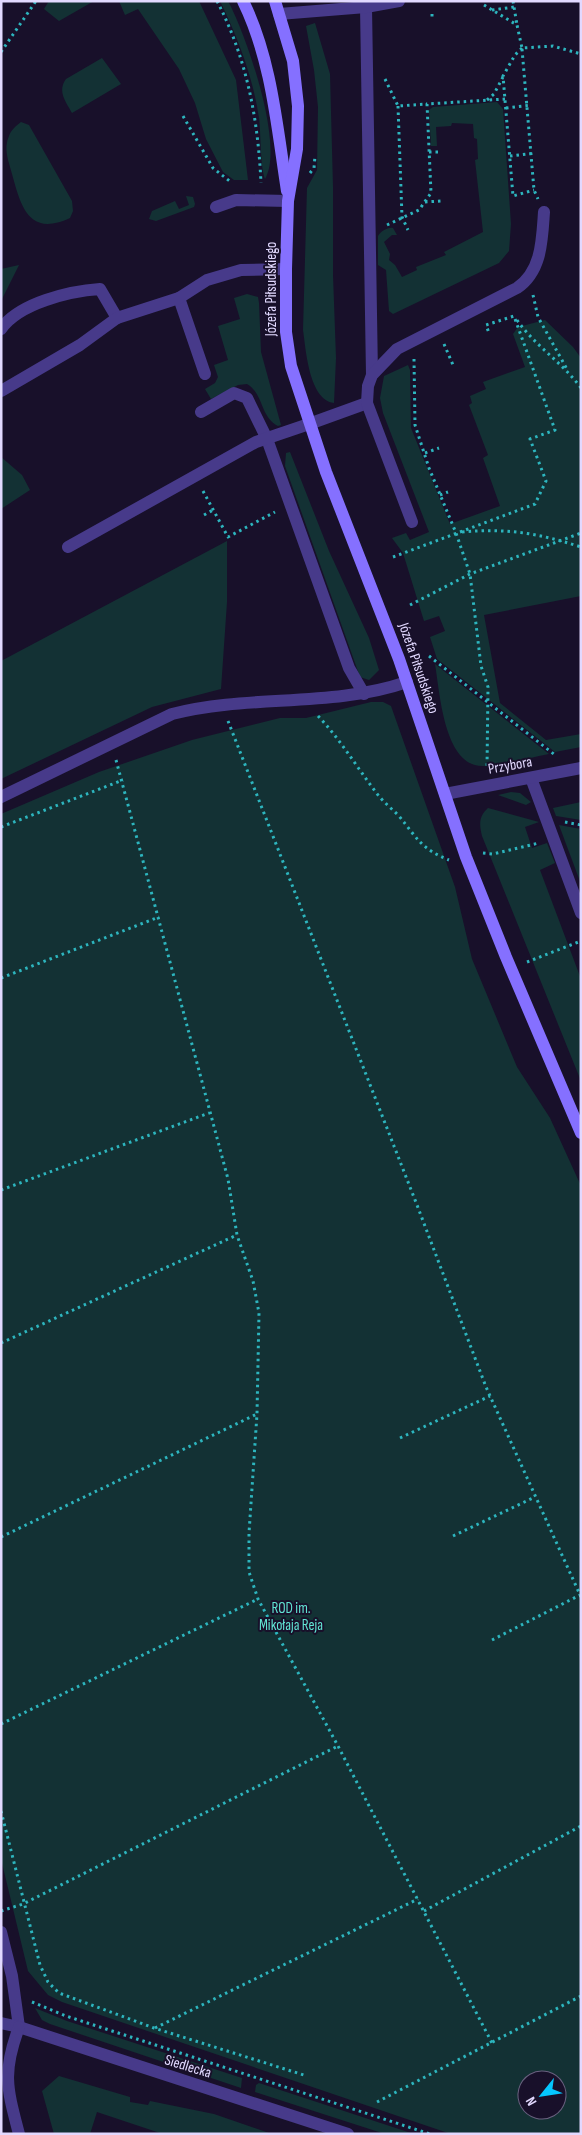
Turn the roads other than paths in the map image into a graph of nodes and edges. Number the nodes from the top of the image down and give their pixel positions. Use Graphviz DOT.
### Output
graph roads {
  1 [pos="243,1"];
  2 [pos="275,1"];
  3 [pos="398,1"];
  4 [pos="366,7"];
  5 [pos="279,14"];
  6 [pos="288,201"];
  7 [pos="216,207"];
  8 [pos="544,212"];
  9 [pos="286,269"];
  10 [pos="179,298"];
  11 [pos="117,318"];
  12 [pos="1,329"];
  13 [pos="205,374"];
  14 [pos="372,375"];
  15 [pos="1,391"];
  16 [pos="367,403"];
  17 [pos="201,412"];
  18 [pos="309,424"];
  19 [pos="267,439"];
  20 [pos="412,522"];
  21 [pos="68,547"];
  22 [pos="407,682"];
  23 [pos="364,694"];
  24 [pos="581,768"];
  25 [pos="531,778"];
  26 [pos="445,794"];
  27 [pos="1,798"];
  28 [pos="581,912"];
  29 [pos="581,1133"];
  30 [pos="1,1932"];
  31 [pos="1,2017"];
  32 [pos="1,2023"];
  33 [pos="18,2027"];
  34 [pos="1,2074"];
  35 [pos="10,2097"];
  36 [pos="19,2134"];
  37 [pos="348,2134"];
  1 -- 6 [label="street, Józefa Piłsudskiego"];
  2 -- 5 [label="street, Józefa Piłsudskiego"];
  3 -- 4 [label="street"];
  4 -- 5 [label="street"];
  4 -- 14 [label="street"];
  5 -- 6 [label="street, Józefa Piłsudskiego"];
  6 -- 7 [label="street"];
  6 -- 9 [label="street, Józefa Piłsudskiego"];
  8 -- 14 [label="street"];
  9 -- 10 [label="street"];
  9 -- 18 [label="street, Józefa Piłsudskiego"];
  10 -- 11 [label="street"];
  10 -- 13 [label="street"];
  11 -- 12 [label="street"];
  11 -- 15 [label="street"];
  14 -- 16 [label="street"];
  16 -- 18 [label="street"];
  16 -- 20 [label="street"];
  17 -- 19 [label="street"];
  18 -- 19 [label="street"];
  18 -- 22 [label="street, Józefa Piłsudskiego"];
  19 -- 21 [label="street"];
  19 -- 23 [label="street"];
  22 -- 23 [label="street"];
  22 -- 26 [label="street, Józefa Piłsudskiego"];
  23 -- 27 [label="street"];
  24 -- 25 [label="street, Przybora"];
  25 -- 26 [label="street, Przybora"];
  25 -- 28 [label="street"];
  26 -- 29 [label="street, Józefa Piłsudskiego"];
  30 -- 33 [label="street"];
  31 -- 33 [label="street, Siedlecka"];
  32 -- 33 [label="street, Siedlecka"];
  33 -- 35 [label="street"];
  33 -- 37 [label="street, Siedlecka"];
  34 -- 35 [label="street"];
  35 -- 36 [label="street"];
}
